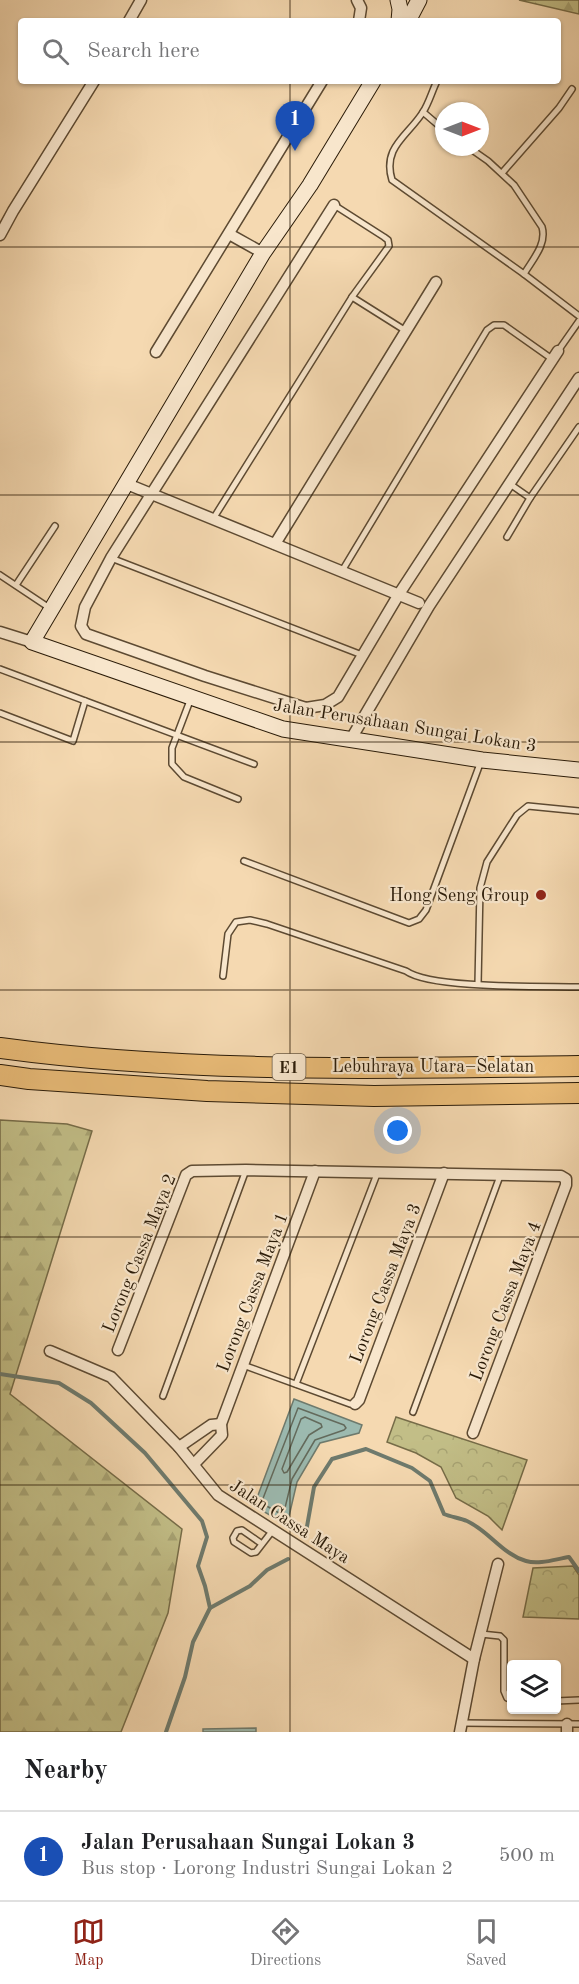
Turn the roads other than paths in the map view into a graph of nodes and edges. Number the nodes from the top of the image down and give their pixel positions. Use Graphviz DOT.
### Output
graph roads {
  1 [pos="141,0"];
  2 [pos="357,0"];
  3 [pos="398,0"];
  4 [pos="419,0"];
  5 [pos="131,18"];
  6 [pos="359,18"];
  7 [pos="399,18"];
  8 [pos="410,18"];
  9 [pos="92,84"];
  10 [pos="320,84"];
  11 [pos="371,84"];
  12 [pos="435,84"];
  13 [pos="572,89"];
  14 [pos="423,112"];
  15 [pos="435,122"];
  16 [pos="481,156"];
  17 [pos="502,173"];
  18 [pos="334,206"];
  19 [pos="0,207"];
  20 [pos="13,210"];
  21 [pos="229,234"];
  22 [pos="0,235"];
  23 [pos="263,253"];
  24 [pos="524,274"];
  25 [pos="436,282"];
  26 [pos="352,297"];
  27 [pos="579,316"];
  28 [pos="579,321"];
  29 [pos="406,331"];
  30 [pos="156,352"];
  31 [pos="555,355"];
  32 [pos="579,378"];
  33 [pos="579,428"];
  34 [pos="127,484"];
  35 [pos="510,484"];
  36 [pos="150,494"];
  37 [pos="530,498"];
  38 [pos="213,519"];
  39 [pos="55,526"];
  40 [pos="507,537"];
  41 [pos="275,544"];
  42 [pos="111,558"];
  43 [pos="342,571"];
  44 [pos="0,575"];
  45 [pos="16,585"];
  46 [pos="399,594"];
  47 [pos="424,604"];
  48 [pos="52,609"];
  49 [pos="0,632"];
  50 [pos="32,642"];
  51 [pos="362,656"];
  52 [pos="0,669"];
  53 [pos="191,698"];
  54 [pos="85,701"];
  55 [pos="0,713"];
  56 [pos="176,735"];
  57 [pos="351,739"];
  58 [pos="482,760"];
  59 [pos="254,764"];
  60 [pos="579,770"];
  61 [pos="238,799"];
  62 [pos="579,811"];
  63 [pos="244,861"];
  64 [pos="224,976"];
  65 [pos="478,984"];
  66 [pos="579,987"];
  67 [pos="0,1048"];
  68 [pos="579,1066"];
  69 [pos="0,1075"];
  70 [pos="579,1094"];
  71 [pos="246,1170"];
  72 [pos="315,1171"];
  73 [pos="378,1172"];
  74 [pos="444,1173"];
  75 [pos="501,1174"];
  76 [pos="118,1350"];
  77 [pos="50,1351"];
  78 [pos="243,1365"];
  79 [pos="296,1384"];
  80 [pos="163,1396"];
  81 [pos="356,1404"];
  82 [pos="413,1412"];
  83 [pos="221,1424"];
  84 [pos="473,1433"];
  85 [pos="179,1447"];
  86 [pos="194,1464"];
  87 [pos="273,1530"];
  88 [pos="262,1544"];
  89 [pos="498,1564"];
  90 [pos="481,1634"];
  91 [pos="474,1659"];
  92 [pos="507,1698"];
  93 [pos="579,1700"];
  94 [pos="561,1701"];
  95 [pos="514,1724"];
  96 [pos="579,1724"];
  97 [pos="461,1727"];
  98 [pos="567,1728"];
  99 [pos="514,1732"];
  1 -- 5 [label="street"];
  2 -- 6 [label="street"];
  3 -- 7 [label="main road"];
  4 -- 8 [label="main road"];
  9 -- 20 [label="street"];
  10 -- 21 [label="street"];
  11 -- 23 [label="main road"];
  12 -- 14 [label="lane"];
  13 -- 17 [label="lane"];
  14 -- 15 [label="lane"];
  14 -- 24 [label="lane"];
  16 -- 17 [label="lane"];
  17 -- 24 [label="lane"];
  18 -- 26 [label="lane"];
  18 -- 36 [label="street"];
  19 -- 20 [label="street"];
  20 -- 22 [label="street"];
  21 -- 23 [label="street"];
  21 -- 30 [label="street"];
  23 -- 34 [label="main road"];
  24 -- 27 [label="lane"];
  25 -- 29 [label="street"];
  26 -- 29 [label="lane"];
  26 -- 38 [label="lane"];
  28 -- 31 [label="lane"];
  29 -- 41 [label="street"];
  31 -- 43 [label="lane"];
  31 -- 46 [label="street"];
  32 -- 35 [label="street"];
  33 -- 37 [label="lane"];
  34 -- 36 [label="street"];
  34 -- 48 [label="main road"];
  35 -- 37 [label="lane"];
  35 -- 47 [label="street"];
  36 -- 38 [label="street"];
  36 -- 42 [label="street"];
  37 -- 40 [label="lane"];
  38 -- 41 [label="street"];
  39 -- 45 [label="lane"];
  41 -- 43 [label="street"];
  42 -- 51 [label="lane"];
  42 -- 51 [label="street"];
  43 -- 46 [label="street"];
  44 -- 45 [label="lane"];
  45 -- 48 [label="lane"];
  46 -- 47 [label="street"];
  46 -- 51 [label="street"];
  47 -- 57 [label="street"];
  48 -- 50 [label="main road"];
  49 -- 50 [label="street"];
  50 -- 53 [label="main road, Jalan Perusahaan Sungai Lokan 3"];
  52 -- 54 [label="lane"];
  53 -- 56 [label="lane"];
  53 -- 57 [label="main road, Jalan Perusahaan Sungai Lokan 3"];
  54 -- 55 [label="lane"];
  54 -- 56 [label="lane"];
  56 -- 59 [label="lane"];
  56 -- 61 [label="lane"];
  57 -- 58 [label="main road, Jalan Perusahaan Sungai Lokan 3"];
  58 -- 60 [label="main road, Jalan Perusahaan Sungai Lokan 3"];
  58 -- 63 [label="lane"];
  62 -- 65 [label="lane"];
  64 -- 65 [label="lane"];
  65 -- 66 [label="lane"];
  67 -- 68 [label="highway, Lebuhraya Utara–Selatan / E1"];
  69 -- 70 [label="highway, Lebuhraya Utara–Selatan / E1"];
  71 -- 72 [label="street"];
  71 -- 76 [label="street, Lorong Cassa Maya 2"];
  71 -- 80 [label="lane"];
  72 -- 73 [label="street"];
  72 -- 78 [label="street, Lorong Cassa Maya 1"];
  73 -- 74 [label="street"];
  73 -- 79 [label="lane"];
  74 -- 75 [label="street"];
  74 -- 81 [label="street, Lorong Cassa Maya 3"];
  75 -- 82 [label="lane"];
  75 -- 84 [label="street, Lorong Cassa Maya 4"];
  77 -- 85 [label="street, Jalan Cassa Maya"];
  78 -- 79 [label="lane"];
  78 -- 83 [label="street, Lorong Cassa Maya 1"];
  79 -- 81 [label="lane"];
  83 -- 85 [label="street"];
  83 -- 86 [label="street, Lorong Cassa Maya 1"];
  85 -- 86 [label="street, Jalan Cassa Maya"];
  86 -- 87 [label="street, Jalan Cassa Maya"];
  87 -- 88 [label="lane"];
  87 -- 91 [label="street, Jalan Cassa Maya"];
  88 -- 88 [label="lane"];
  89 -- 90 [label="street"];
  90 -- 91 [label="street"];
  90 -- 92 [label="lane"];
  91 -- 97 [label="street"];
  93 -- 94 [label="lane"];
  95 -- 97 [label="lane"];
  95 -- 98 [label="lane"];
  95 -- 99 [label="lane"];
  96 -- 98 [label="lane"];
}
